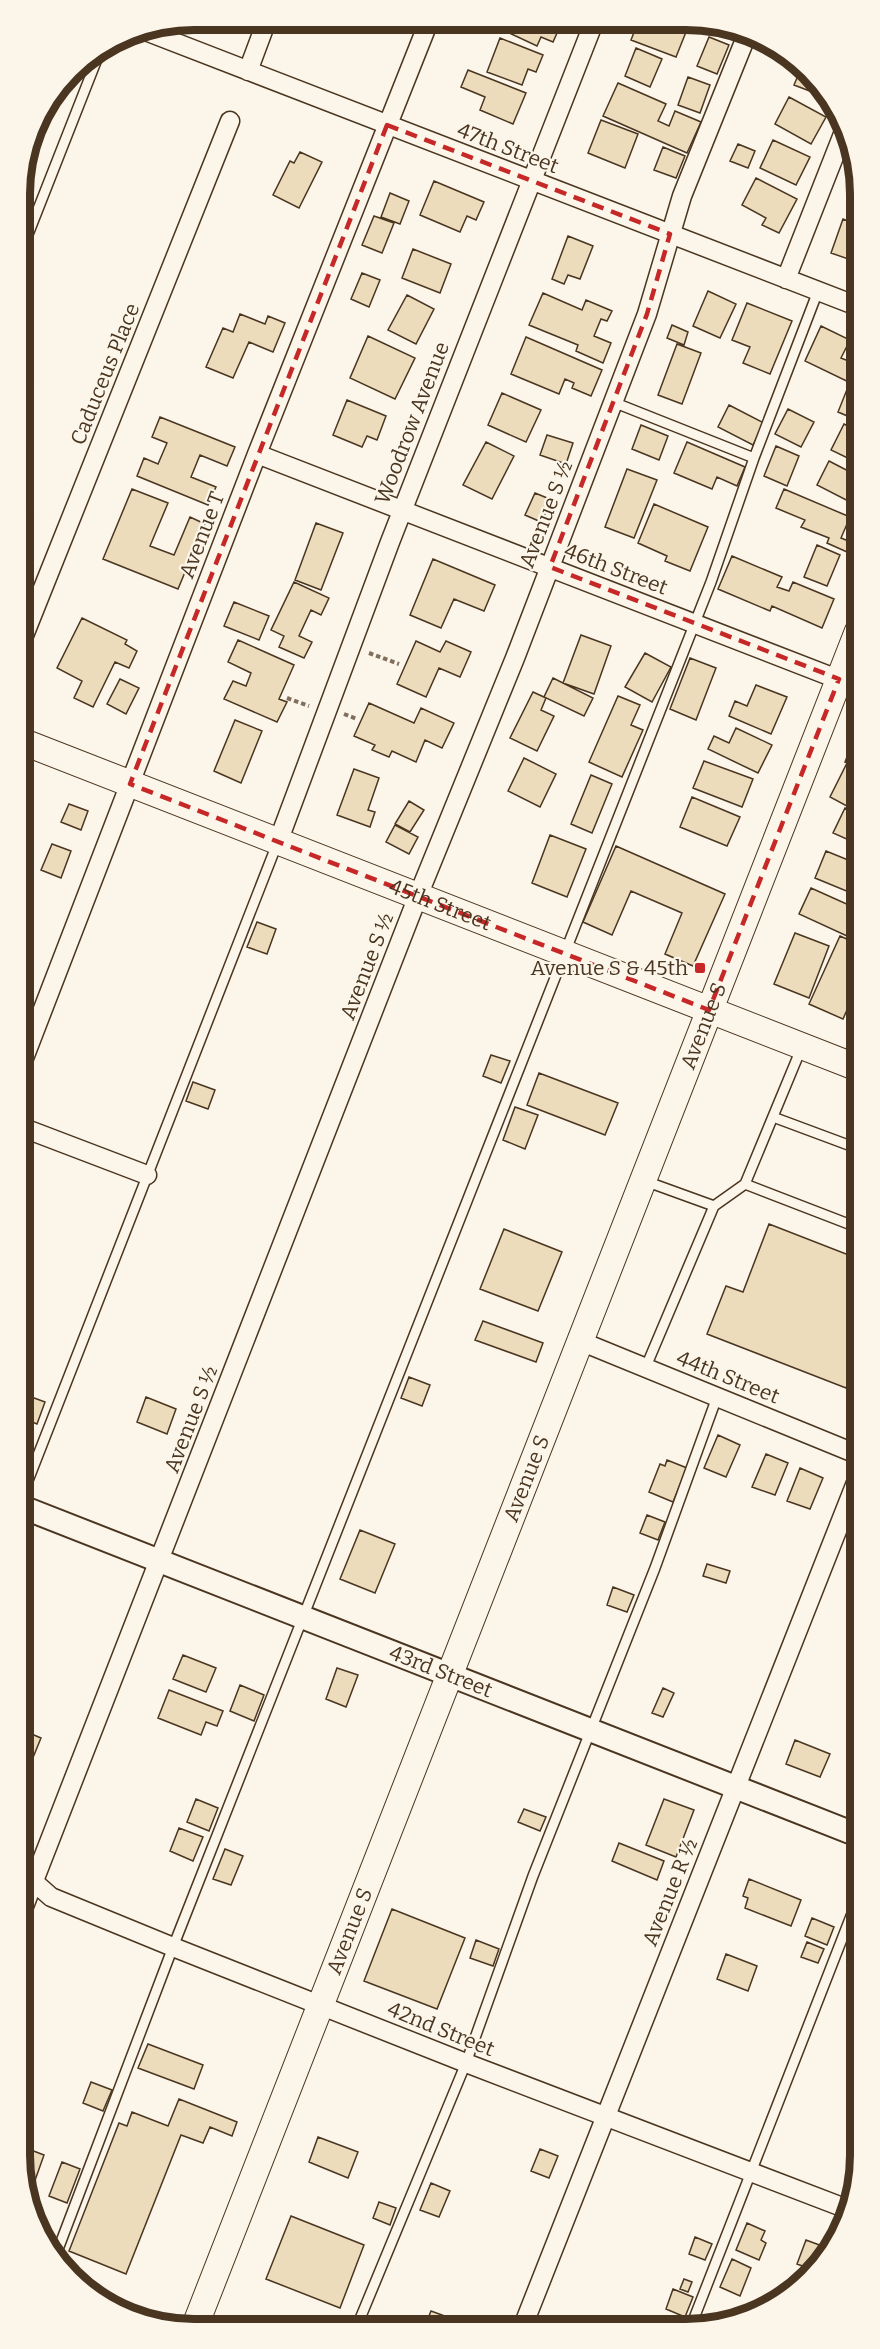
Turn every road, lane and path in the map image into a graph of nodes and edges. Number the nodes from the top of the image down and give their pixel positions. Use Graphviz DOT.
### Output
graph roads {
  1 [pos="263,30"];
  2 [pos="425,30"];
  3 [pos="591,30"];
  4 [pos="156,35"];
  5 [pos="744,41"];
  6 [pos="95,64"];
  7 [pos="248,71"];
  8 [pos="230,121"];
  9 [pos="387,125"];
  10 [pos="841,140"];
  11 [pos="531,181"];
  12 [pos="30,230"];
  13 [pos="670,234"];
  14 [pos="786,279"];
  15 [pos="818,291"];
  16 [pos="850,303"];
  17 [pos="613,402"];
  18 [pos="257,454"];
  19 [pos="754,458"];
  20 [pos="402,510"];
  21 [pos="550,567"];
  22 [pos="30,621"];
  23 [pos="694,623"];
  24 [pos="351,646"];
  25 [pos="399,664"];
  26 [pos="848,683"];
  27 [pos="30,745"];
  28 [pos="130,784"];
  29 [pos="278,842"];
  30 [pos="418,897"];
  31 [pos="563,953"];
  32 [pos="709,1010"];
  33 [pos="30,1043"];
  34 [pos="802,1046"];
  35 [pos="850,1065"];
  36 [pos="773,1117"];
  37 [pos="30,1130"];
  38 [pos="850,1146"];
  39 [pos="147,1175"];
  40 [pos="643,1180"];
  41 [pos="745,1184"];
  42 [pos="714,1206"];
  43 [pos="850,1225"];
  44 [pos="580,1341"];
  45 [pos="645,1369"];
  46 [pos="717,1397"];
  47 [pos="850,1451"];
  48 [pos="30,1475"];
  49 [pos="850,1498"];
  50 [pos="30,1510"];
  51 [pos="159,1561"];
  52 [pos="304,1619"];
  53 [pos="449,1676"];
  54 [pos="592,1733"];
  55 [pos="736,1788"];
  56 [pos="850,1832"];
  57 [pos="30,1874"];
  58 [pos="30,1881"];
  59 [pos="850,1918"];
  60 [pos="173,1947"];
  61 [pos="320,2005"];
  62 [pos="466,2063"];
  63 [pos="605,2116"];
  64 [pos="750,2172"];
  65 [pos="841,2207"];
  66 [pos="59,2247"];
  67 [pos="198,2319"];
  68 [pos="360,2319"];
  69 [pos="526,2319"];
  70 [pos="694,2319"];
  1 -- 7 [label="street"];
  2 -- 9 [label="street, Avenue T"];
  3 -- 11 [label="street, Woodrow Avenue"];
  4 -- 7 [label="street, 47th Street"];
  5 -- 13 [label="street, Avenue S ½"];
  6 -- 12 [label="lane"];
  7 -- 9 [label="street, 47th Street"];
  8 -- 22 [label="street, Caduceus Place"];
  9 -- 11 [label="street, 47th Street"];
  9 -- 18 [label="street, Avenue T"];
  10 -- 14 [label="street"];
  11 -- 13 [label="street, 47th Street"];
  11 -- 20 [label="street, Woodrow Avenue"];
  13 -- 14 [label="street, 47th Street"];
  13 -- 17 [label="street, Avenue S ½"];
  14 -- 15 [label="street, 47th Street"];
  15 -- 16 [label="street, 47th Street"];
  15 -- 19 [label="lane"];
  17 -- 19 [label="lane"];
  17 -- 21 [label="street, Avenue S ½"];
  18 -- 20 [label="street, 46th Street"];
  18 -- 28 [label="street, Avenue T"];
  19 -- 23 [label="lane"];
  20 -- 21 [label="street, 46th Street"];
  20 -- 24 [label="street, Woodrow Avenue"];
  21 -- 23 [label="street, 46th Street"];
  21 -- 30 [label="street, Avenue S ½"];
  23 -- 26 [label="street, 46th Street"];
  23 -- 31 [label="lane"];
  24 -- 25 [label="path"];
  24 -- 29 [label="street, Woodrow Avenue"];
  26 -- 32 [label="main road, Avenue S"];
  27 -- 28 [label="main road, 45th Street"];
  28 -- 29 [label="main road, 45th Street"];
  28 -- 33 [label="street, Avenue T"];
  29 -- 30 [label="main road, 45th Street"];
  29 -- 39 [label="lane"];
  30 -- 31 [label="main road, 45th Street"];
  30 -- 51 [label="street, Avenue S ½"];
  31 -- 32 [label="main road, 45th Street"];
  31 -- 52 [label="lane"];
  32 -- 34 [label="main road, 45th Street"];
  32 -- 40 [label="main road, Avenue S"];
  34 -- 35 [label="main road, 45th Street"];
  34 -- 36 [label="lane"];
  36 -- 38 [label="lane"];
  36 -- 41 [label="lane"];
  37 -- 39 [label="street"];
  39 -- 48 [label="lane"];
  40 -- 42 [label="lane"];
  40 -- 44 [label="main road, Avenue S"];
  41 -- 42 [label="lane"];
  41 -- 43 [label="lane"];
  42 -- 45 [label="lane"];
  44 -- 45 [label="street, 44th Street"];
  44 -- 53 [label="main road, Avenue S"];
  45 -- 46 [label="street, 44th Street"];
  46 -- 47 [label="street, 44th Street"];
  46 -- 54 [label="lane"];
  49 -- 55 [label="street, Avenue R ½"];
  50 -- 51 [label="street, 43rd Street"];
  51 -- 52 [label="street, 43rd Street"];
  51 -- 57 [label="street, Avenue S ½"];
  52 -- 53 [label="street, 43rd Street"];
  52 -- 60 [label="lane"];
  53 -- 54 [label="street, 43rd Street"];
  53 -- 61 [label="main road, Avenue S"];
  54 -- 55 [label="street, 43rd Street"];
  54 -- 62 [label="lane"];
  55 -- 56 [label="street, 43rd Street"];
  55 -- 63 [label="street, Avenue R ½"];
  58 -- 60 [label="street, 42nd Street"];
  59 -- 64 [label="lane"];
  60 -- 61 [label="street, 42nd Street"];
  60 -- 66 [label="lane"];
  61 -- 62 [label="street, 42nd Street"];
  61 -- 67 [label="main road, Avenue S"];
  62 -- 63 [label="street, 42nd Street"];
  62 -- 68 [label="lane"];
  63 -- 64 [label="street, 42nd Street"];
  63 -- 69 [label="street, Avenue R ½"];
  64 -- 65 [label="street, 42nd Street"];
  64 -- 70 [label="lane"];
}
